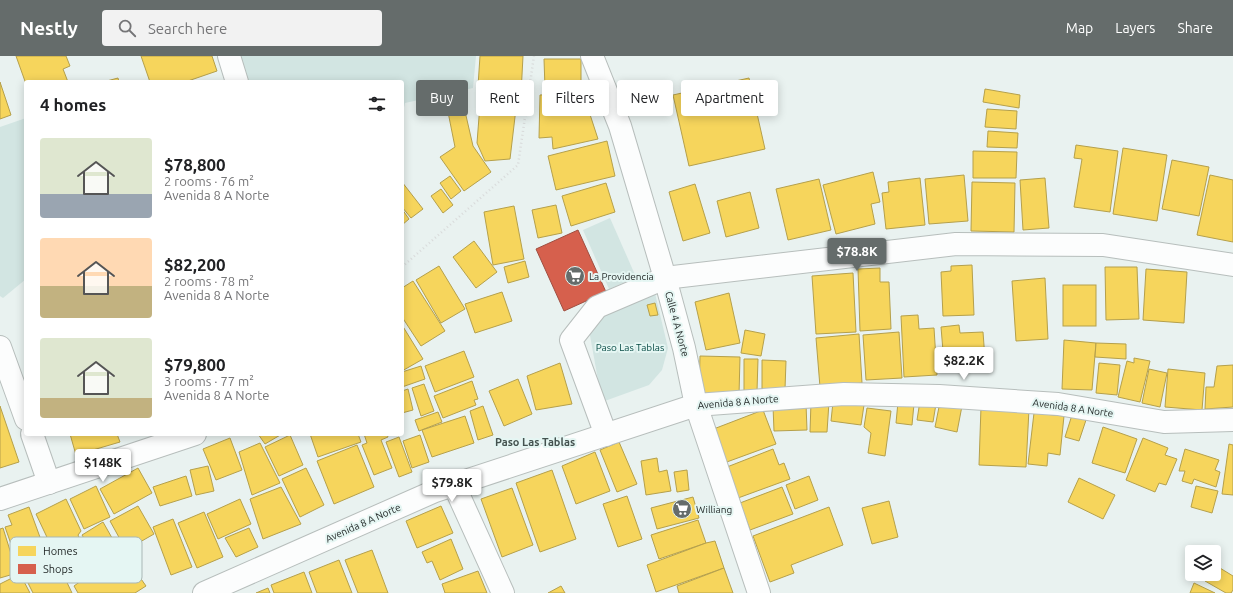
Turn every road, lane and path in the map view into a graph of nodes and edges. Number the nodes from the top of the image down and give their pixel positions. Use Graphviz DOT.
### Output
graph roads {
  1 [pos="229,56"];
  2 [pos="534,56"];
  3 [pos="592,56"];
  4 [pos="236,80"];
  5 [pos="404,265"];
  6 [pos="1233,265"];
  7 [pos="665,278"];
  8 [pos="0,347"];
  9 [pos="696,405"];
  10 [pos="24,413"];
  11 [pos="1233,420"];
  12 [pos="606,435"];
  13 [pos="33,436"];
  14 [pos="189,436"];
  15 [pos="49,483"];
  16 [pos="454,485"];
  17 [pos="0,499"];
  18 [pos="204,593"];
  19 [pos="503,593"];
  20 [pos="759,593"];
  1 -- 4 [label="street"];
  2 -- 5 [label="path"];
  3 -- 7 [label="street, Calle 4 A Norte"];
  6 -- 7 [label="street"];
  7 -- 9 [label="street, Calle 4 A Norte"];
  7 -- 12 [label="street"];
  8 -- 10 [label="street"];
  9 -- 11 [label="street, Avenida 8 A Norte"];
  9 -- 12 [label="street, Avenida 8 A Norte"];
  9 -- 20 [label="street, Calle 4 A Norte"];
  12 -- 16 [label="street, Avenida 8 A Norte"];
  13 -- 15 [label="street"];
  14 -- 15 [label="street"];
  15 -- 17 [label="street"];
  16 -- 18 [label="street, Avenida 8 A Norte"];
  16 -- 19 [label="street"];
}
